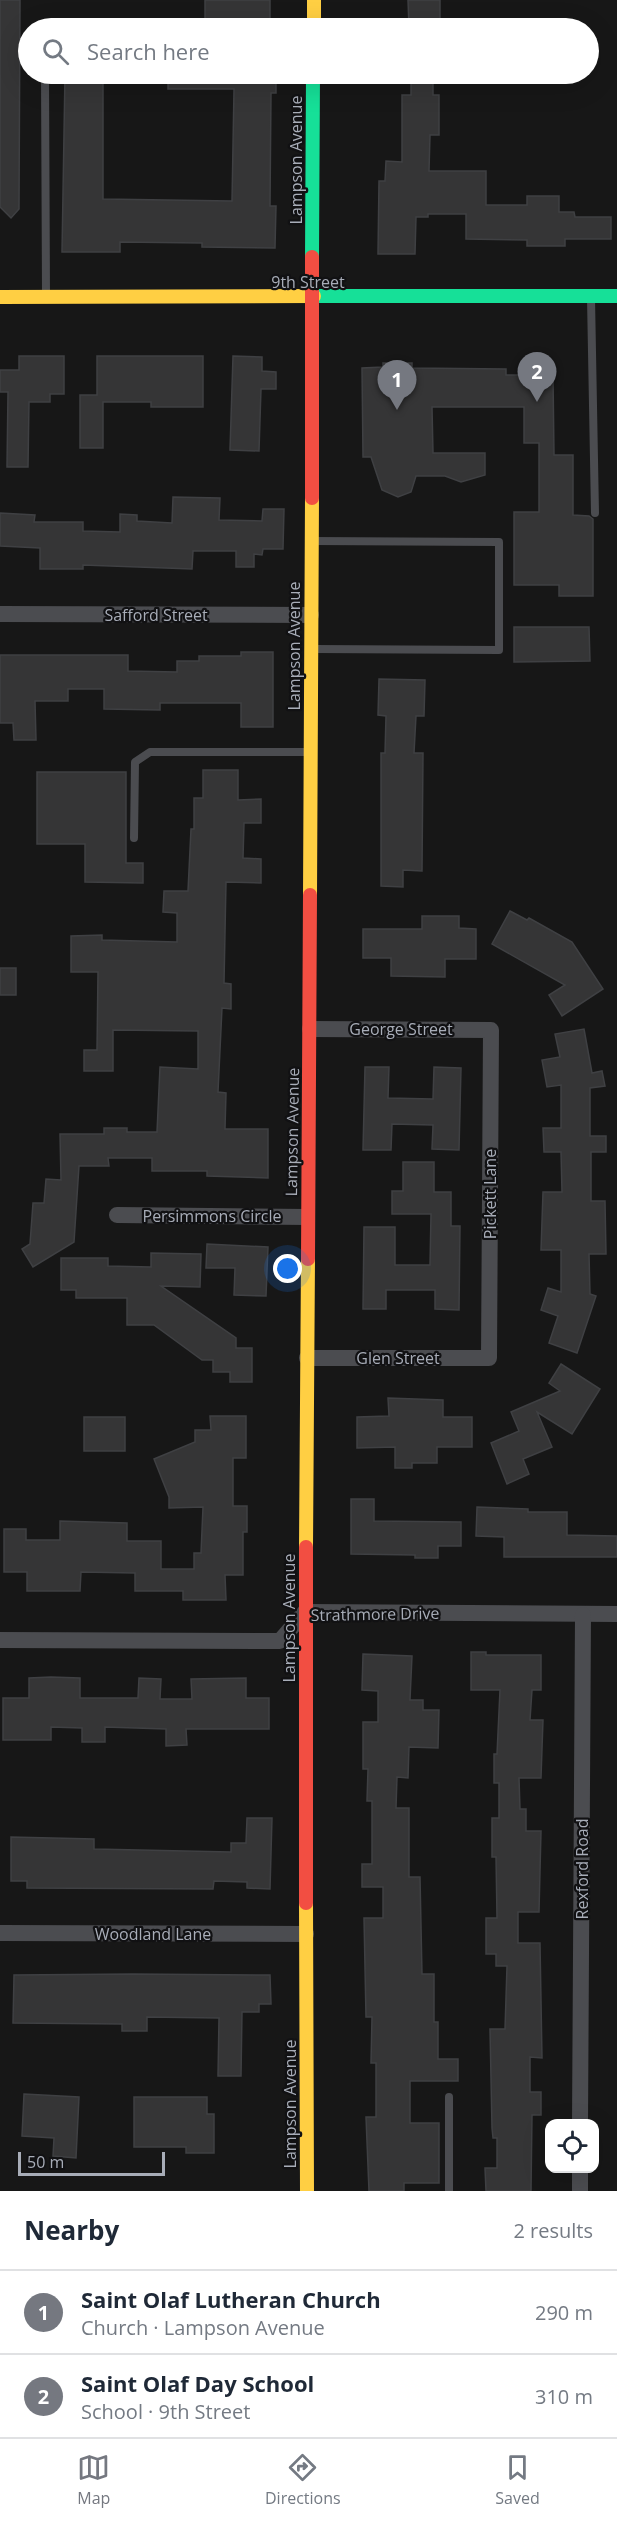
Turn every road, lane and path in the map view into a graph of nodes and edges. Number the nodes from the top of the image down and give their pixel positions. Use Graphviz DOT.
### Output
graph roads {
  1 [pos="314,0"];
  2 [pos="314,18"];
  3 [pos="45,84"];
  4 [pos="314,84"];
  5 [pos="591,296"];
  6 [pos="617,296"];
  7 [pos="0,297"];
  8 [pos="46,298"];
  9 [pos="312,298"];
  10 [pos="595,513"];
  11 [pos="311,541"];
  12 [pos="0,614"];
  13 [pos="311,615"];
  14 [pos="311,649"];
  15 [pos="311,752"];
  16 [pos="134,838"];
  17 [pos="310,1029"];
  18 [pos="491,1030"];
  19 [pos="117,1215"];
  20 [pos="308,1217"];
  21 [pos="307,1358"];
  22 [pos="489,1358"];
  23 [pos="305,1612"];
  24 [pos="617,1614"];
  25 [pos="583,1615"];
  26 [pos="0,1640"];
  27 [pos="0,1933"];
  28 [pos="306,1934"];
  29 [pos="449,2097"];
  30 [pos="580,2119"];
  31 [pos="580,2173"];
  32 [pos="307,2191"];
  33 [pos="449,2191"];
  34 [pos="580,2191"];
  1 -- 2 [label="street"];
  3 -- 8 [label="lane"];
  4 -- 9 [label="street, Lampson Avenue"];
  5 -- 6 [label="street, 9th Street"];
  5 -- 9 [label="street, 9th Street"];
  5 -- 10 [label="lane"];
  7 -- 8 [label="street, 9th Street"];
  8 -- 9 [label="street, 9th Street"];
  9 -- 11 [label="street, Lampson Avenue"];
  11 -- 13 [label="street, Lampson Avenue"];
  11 -- 14 [label="lane"];
  12 -- 13 [label="street, Safford Street"];
  13 -- 14 [label="street, Lampson Avenue"];
  14 -- 15 [label="street, Lampson Avenue"];
  15 -- 16 [label="lane"];
  15 -- 17 [label="street, Lampson Avenue"];
  17 -- 18 [label="street, George Street"];
  17 -- 20 [label="street, Lampson Avenue"];
  18 -- 22 [label="street, Pickett Lane"];
  19 -- 20 [label="street, Persimmons Circle"];
  20 -- 21 [label="street, Lampson Avenue"];
  21 -- 22 [label="street, Glen Street"];
  21 -- 23 [label="street, Lampson Avenue"];
  23 -- 25 [label="street, Strathmore Drive"];
  23 -- 26 [label="street, Strathmore Drive"];
  23 -- 28 [label="street, Lampson Avenue"];
  24 -- 25 [label="street, Strathmore Drive"];
  25 -- 30 [label="street, Rexford Road"];
  27 -- 28 [label="street, Woodland Lane"];
  28 -- 32 [label="street, Lampson Avenue"];
  29 -- 33 [label="lane"];
  31 -- 34 [label="street"];
}
